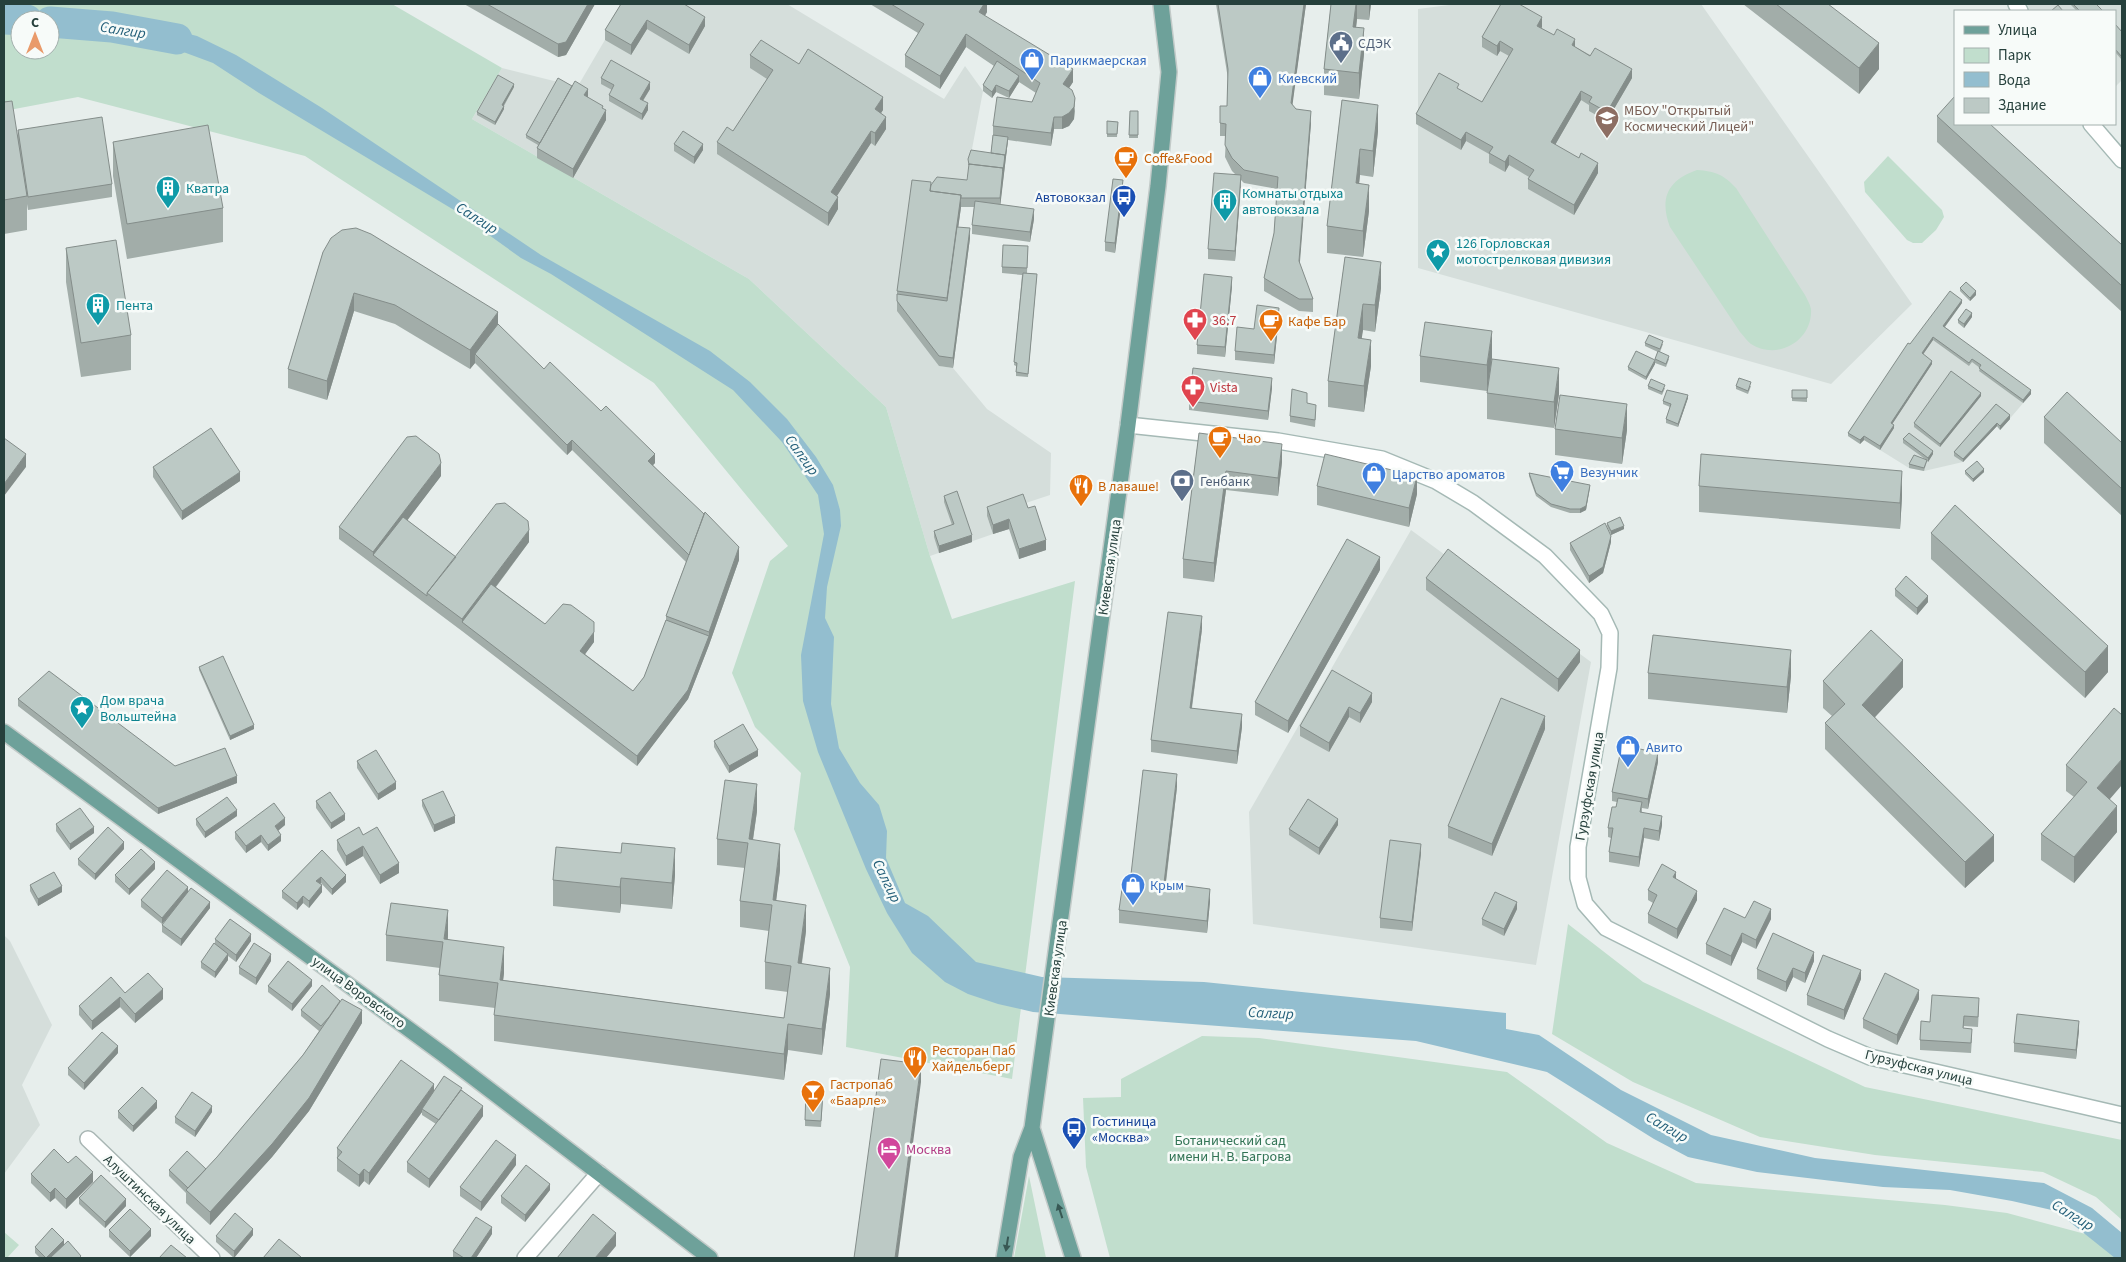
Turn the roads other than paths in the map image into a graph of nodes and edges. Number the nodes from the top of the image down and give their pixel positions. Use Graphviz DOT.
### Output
graph roads {
  1 [pos="1161,4"];
  2 [pos="2091,125"];
  3 [pos="2122,160"];
  4 [pos="1128,424"];
  5 [pos="4,732"];
  6 [pos="2122,1115"];
  7 [pos="1032,1128"];
  8 [pos="88,1139"];
  9 [pos="599,1173"];
  10 [pos="212,1258"];
  11 [pos="525,1258"];
  12 [pos="710,1258"];
  13 [pos="1004,1258"];
  14 [pos="1073,1258"];
  1 -- 4 [label="main road, Киевская улица"];
  2 -- 3 [label="main road"];
  4 -- 6 [label="main road, Гурзуфская улица"];
  4 -- 7 [label="main road, Киевская улица"];
  5 -- 9 [label="main road, улица Воровского"];
  7 -- 13 [label="main road, Киевская улица, one-way"];
  14 -- 7 [label="main road, Киевская улица, one-way"];
  8 -- 10 [label="main road, Алуштинская улица"];
  9 -- 11 [label="main road"];
  9 -- 12 [label="main road, улица Воровского"];
}
